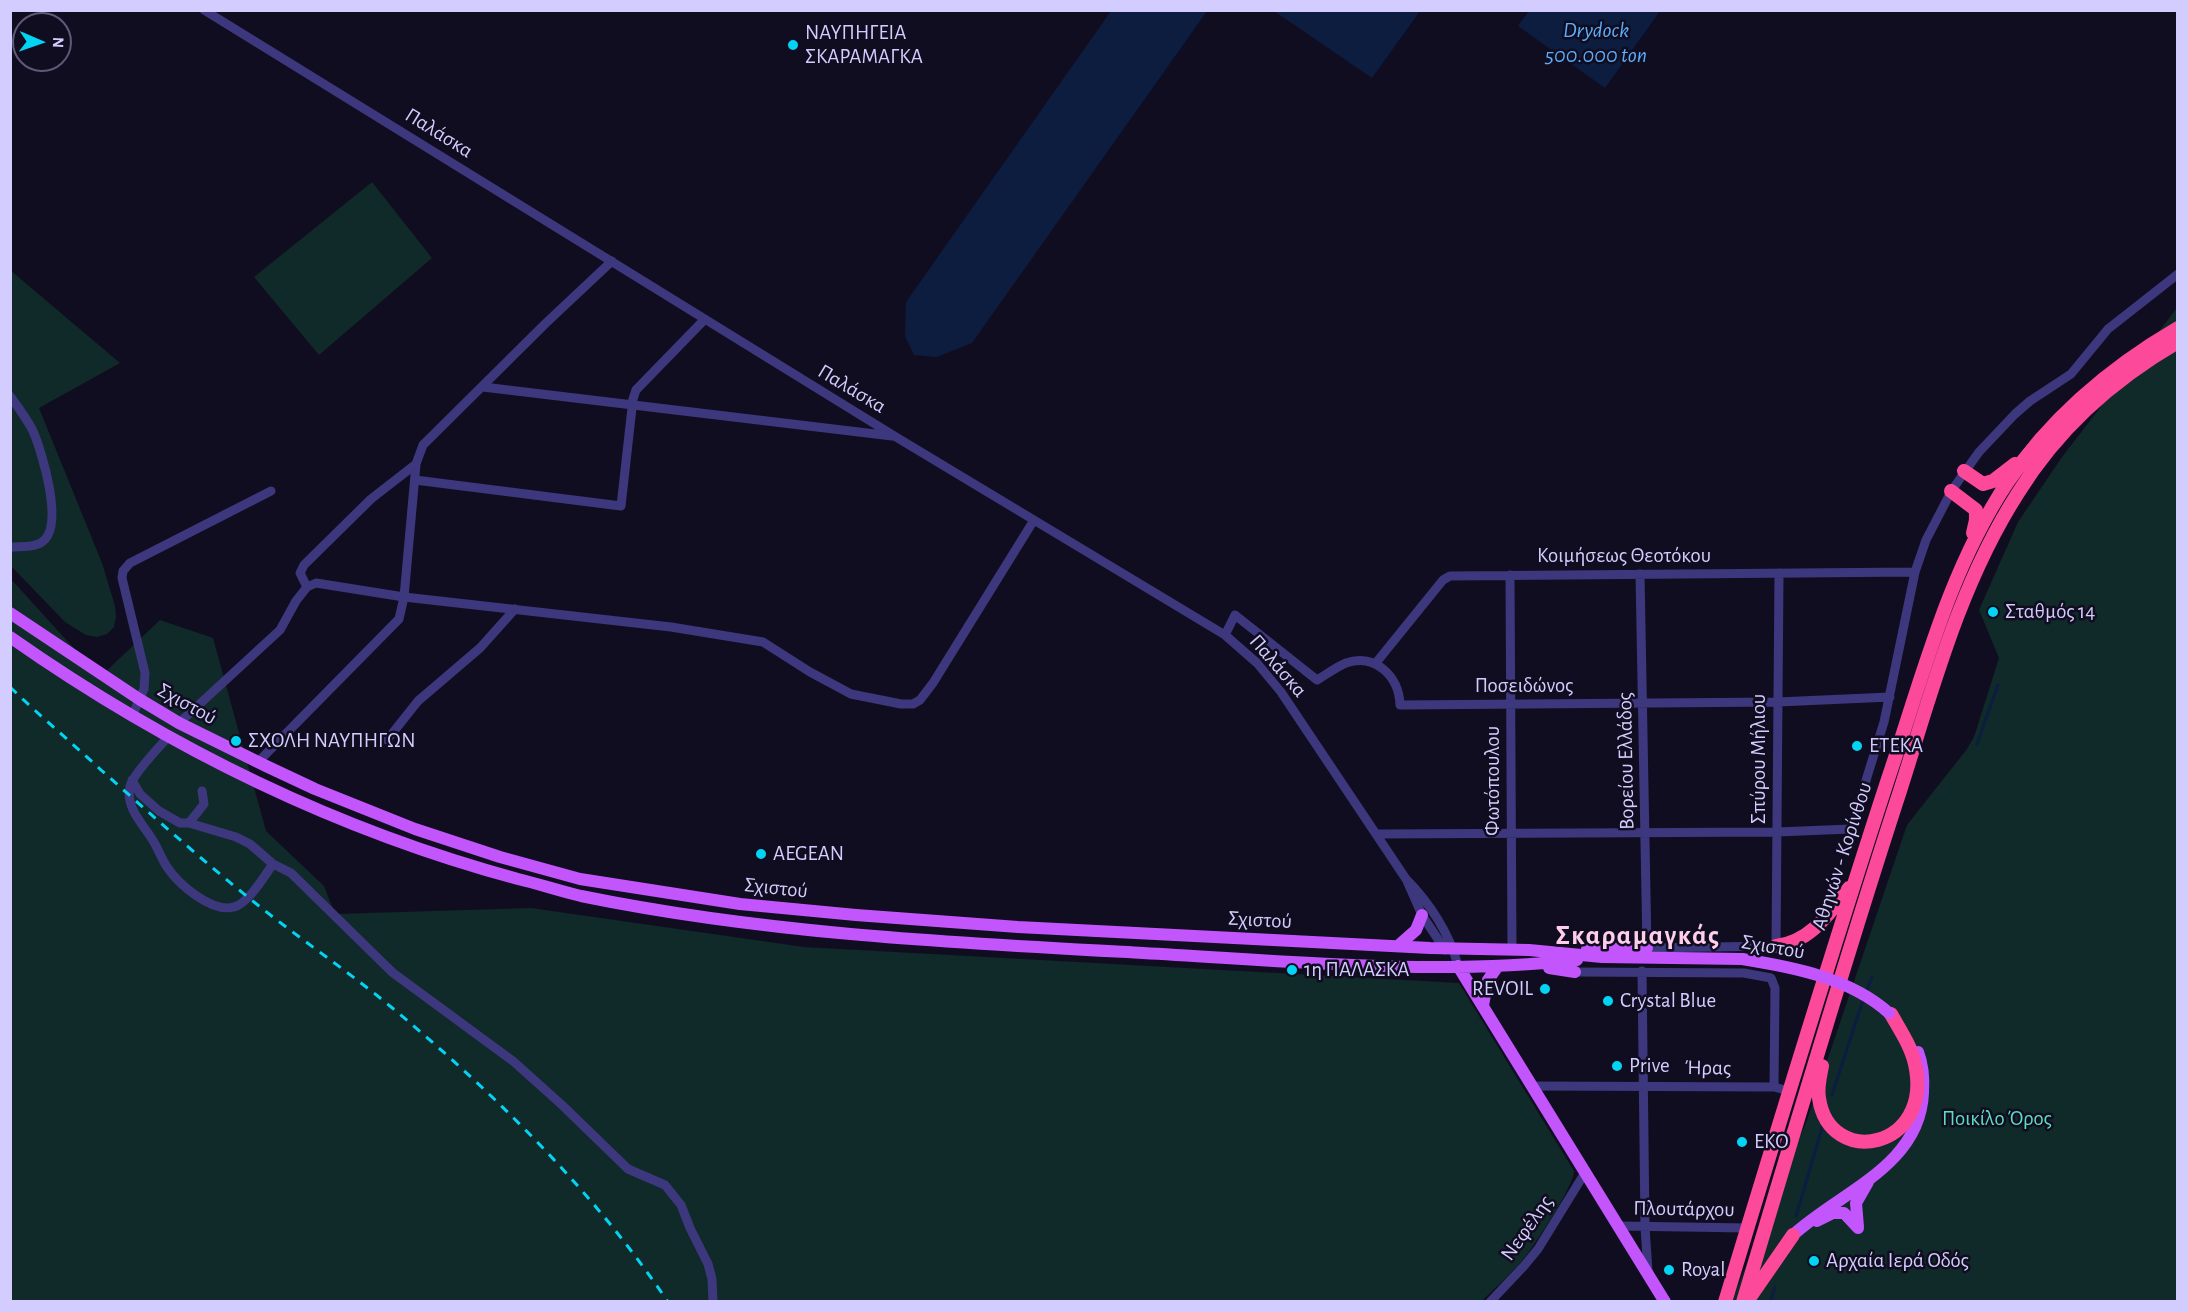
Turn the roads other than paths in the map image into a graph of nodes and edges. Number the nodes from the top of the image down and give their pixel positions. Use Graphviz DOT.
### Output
graph roads {
  1 [pos="204,10"];
  2 [pos="612,261"];
  3 [pos="2178,274"];
  4 [pos="704,320"];
  5 [pos="2178,328"];
  6 [pos="2178,342"];
  7 [pos="483,387"];
  8 [pos="10,396"];
  9 [pos="633,406"];
  10 [pos="896,437"];
  11 [pos="2029,454"];
  12 [pos="416,465"];
  13 [pos="1964,471"];
  14 [pos="415,480"];
  15 [pos="271,491"];
  16 [pos="1951,491"];
  17 [pos="1034,520"];
  18 [pos="10,547"];
  19 [pos="1968,554"];
  20 [pos="1915,572"];
  21 [pos="1779,573"];
  22 [pos="1640,574"];
  23 [pos="1510,575"];
  24 [pos="307,587"];
  25 [pos="404,597"];
  26 [pos="516,609"];
  27 [pos="10,613"];
  28 [pos="1225,635"];
  29 [pos="10,637"];
  30 [pos="1375,664"];
  31 [pos="1890,698"];
  32 [pos="139,699"];
  33 [pos="1778,702"];
  34 [pos="1643,703"];
  35 [pos="1510,704"];
  36 [pos="133,714"];
  37 [pos="179,723"];
  38 [pos="169,736"];
  39 [pos="387,740"];
  40 [pos="258,762"];
  41 [pos="132,780"];
  42 [pos="202,791"];
  43 [pos="189,823"];
  44 [pos="1645,832"];
  45 [pos="1777,832"];
  46 [pos="1511,833"];
  47 [pos="1377,834"];
  48 [pos="273,864"];
  49 [pos="1406,879"];
  50 [pos="1855,881"];
  51 [pos="1422,915"];
  52 [pos="1398,945"];
  53 [pos="1776,946"];
  54 [pos="1448,948"];
  55 [pos="1647,948"];
  56 [pos="1512,950"];
  57 [pos="1529,950"];
  58 [pos="1602,957"];
  59 [pos="1530,965"];
  60 [pos="1458,966"];
  61 [pos="1498,966"];
  62 [pos="1575,972"];
  63 [pos="1642,972"];
  64 [pos="1483,1005"];
  65 [pos="1890,1013"];
  66 [pos="1829,1016"];
  67 [pos="1533,1086"];
  68 [pos="1644,1086"];
  69 [pos="1774,1087"];
  70 [pos="1789,1091"];
  71 [pos="1586,1171"];
  72 [pos="1871,1177"];
  73 [pos="1620,1226"];
  74 [pos="1645,1227"];
  75 [pos="1748,1228"];
  76 [pos="1793,1235"];
  77 [pos="1648,1273"];
  78 [pos="1497,1299"];
  79 [pos="713,1302"];
  80 [pos="1665,1302"];
  81 [pos="1725,1302"];
  82 [pos="1745,1302"];
  1 -- 2 [label="street, Παλάσκα"];
  2 -- 4 [label="street, Παλάσκα"];
  2 -- 7 [label="street"];
  3 -- 13 [label="street"];
  4 -- 9 [label="street"];
  4 -- 10 [label="street, Παλάσκα"];
  5 -- 11 [label="highway, Αθηνών - Κορίνθου"];
  6 -- 66 [label="highway, Αθηνών - Κορίνθου"];
  7 -- 9 [label="street"];
  7 -- 12 [label="street"];
  8 -- 18 [label="street"];
  9 -- 10 [label="street"];
  9 -- 14 [label="street"];
  10 -- 17 [label="street, Παλάσκα"];
  11 -- 13 [label="highway"];
  11 -- 19 [label="highway, Αθηνών - Κορίνθου"];
  12 -- 14 [label="street"];
  12 -- 24 [label="street"];
  13 -- 16 [label="street"];
  14 -- 25 [label="street"];
  15 -- 32 [label="street"];
  16 -- 19 [label="highway"];
  16 -- 20 [label="street"];
  17 -- 26 [label="street"];
  17 -- 28 [label="street, Παλάσκα"];
  19 -- 50 [label="highway, Αθηνών - Κορίνθου"];
  20 -- 21 [label="street, Κοιμήσεως Θεοτόκου"];
  20 -- 31 [label="street"];
  21 -- 22 [label="street, Κοιμήσεως Θεοτόκου"];
  21 -- 33 [label="street, Σπύρου Μήλιου"];
  22 -- 23 [label="street, Κοιμήσεως Θεοτόκου"];
  22 -- 34 [label="street, Βορείου Ελλάδος"];
  23 -- 30 [label="street, Κοιμήσεως Θεοτόκου"];
  23 -- 35 [label="street, Φωτόπουλου"];
  24 -- 25 [label="street"];
  24 -- 37 [label="street"];
  25 -- 26 [label="street"];
  25 -- 40 [label="street"];
  26 -- 39 [label="street"];
  27 -- 32 [label="main road, Σχιστού"];
  28 -- 30 [label="street"];
  28 -- 47 [label="street, Παλάσκα"];
  29 -- 36 [label="main road, Σχιστού"];
  30 -- 35 [label="street, Ποσειδώνος"];
  31 -- 33 [label="street, Ποσειδώνος"];
  31 -- 45 [label="street"];
  32 -- 36 [label="street"];
  32 -- 37 [label="main road, Σχιστού"];
  33 -- 34 [label="street, Ποσειδώνος"];
  33 -- 45 [label="street, Σπύρου Μήλιου"];
  34 -- 35 [label="street, Ποσειδώνος"];
  34 -- 44 [label="street, Βορείου Ελλάδος"];
  35 -- 46 [label="street, Φωτόπουλου"];
  36 -- 38 [label="main road, Σχιστού"];
  37 -- 40 [label="main road, Σχιστού"];
  38 -- 41 [label="street"];
  38 -- 60 [label="main road, Σχιστού"];
  40 -- 52 [label="main road, Σχιστού"];
  41 -- 43 [label="street"];
  41 -- 48 [label="street"];
  42 -- 43 [label="street"];
  43 -- 48 [label="street"];
  44 -- 45 [label="street"];
  44 -- 46 [label="street"];
  44 -- 55 [label="street, Βορείου Ελλάδος"];
  45 -- 53 [label="street, Σπύρου Μήλιου"];
  46 -- 47 [label="street"];
  46 -- 56 [label="street, Φωτόπουλου"];
  47 -- 49 [label="street, Παλάσκα"];
  48 -- 79 [label="street"];
  49 -- 51 [label="street, Παλάσκα"];
  49 -- 54 [label="street, Παλάσκα"];
  50 -- 53 [label="highway"];
  50 -- 70 [label="highway, Αθηνών - Κορίνθου"];
  51 -- 52 [label="main road"];
  51 -- 54 [label="street, Παλάσκα"];
  52 -- 54 [label="main road, Σχιστού"];
  53 -- 55 [label="street, Σχιστού"];
  54 -- 56 [label="main road, Σχιστού"];
  54 -- 60 [label="street, Παλάσκα"];
  55 -- 57 [label="main road"];
  56 -- 57 [label="main road, Σχιστού"];
  57 -- 58 [label="main road, Σχιστού"];
  58 -- 59 [label="main road, Σχιστού"];
  58 -- 65 [label="main road, Σχιστού, bridge"];
  59 -- 61 [label="main road, Σχιστού"];
  59 -- 62 [label="main road"];
  60 -- 61 [label="main road, Σχιστού"];
  60 -- 64 [label="main road"];
  61 -- 64 [label="main road"];
  62 -- 63 [label="street, Σχιστού"];
  63 -- 68 [label="street"];
  63 -- 69 [label="street, Σχιστού"];
  64 -- 67 [label="main road"];
  65 -- 66 [label="highway"];
  65 -- 72 [label="main road, Σχιστού"];
  66 -- 82 [label="highway, Αθηνών - Κορίνθου"];
  67 -- 68 [label="street, Ήρας"];
  67 -- 71 [label="main road"];
  68 -- 69 [label="street, Ήρας"];
  68 -- 74 [label="street"];
  69 -- 70 [label="street, Ήρας"];
  70 -- 75 [label="highway, Αθηνών - Κορίνθου"];
  71 -- 73 [label="main road"];
  71 -- 78 [label="street, Νεφέλης"];
  72 -- 76 [label="main road"];
  72 -- 76 [label="main road"];
  73 -- 74 [label="street, Πλουτάρχου"];
  73 -- 77 [label="main road"];
  74 -- 75 [label="street, Πλουτάρχου"];
  74 -- 77 [label="street"];
  75 -- 81 [label="highway, Αθηνών - Κορίνθου"];
  76 -- 82 [label="highway"];
  77 -- 80 [label="main road"];
}
